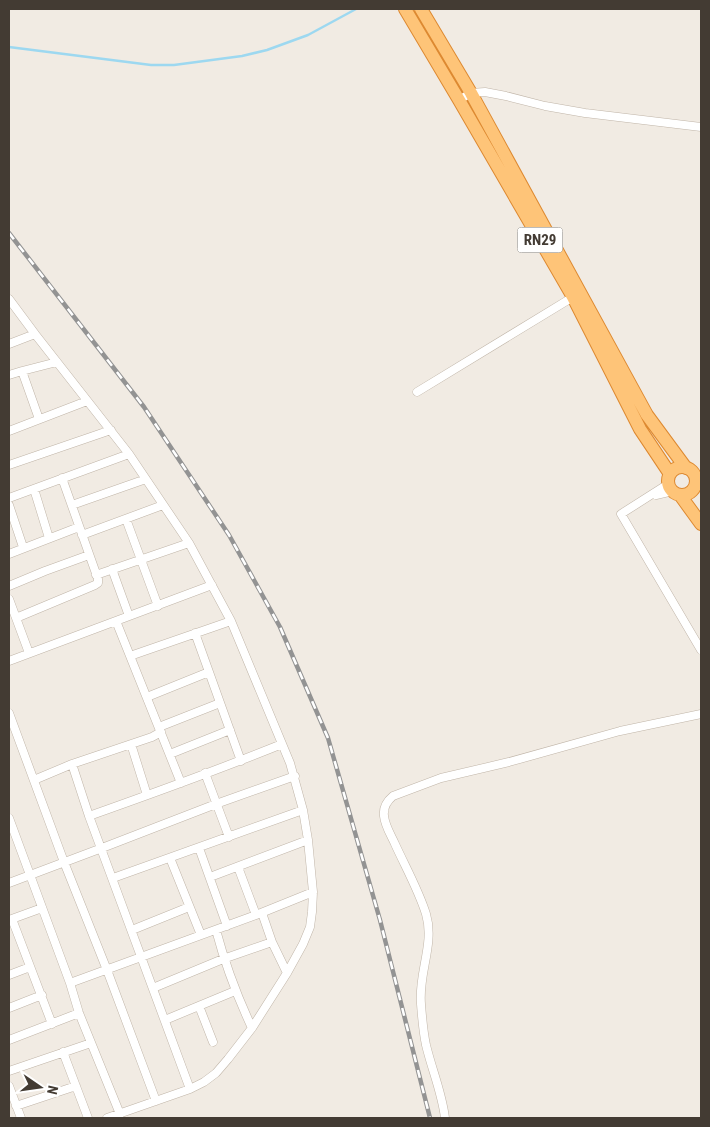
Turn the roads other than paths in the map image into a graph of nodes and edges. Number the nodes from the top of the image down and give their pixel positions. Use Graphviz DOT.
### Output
graph roads {
  1 [pos="405,9"];
  2 [pos="421,9"];
  3 [pos="470,93"];
  4 [pos="459,100"];
  5 [pos="701,127"];
  6 [pos="535,222"];
  7 [pos="573,297"];
  8 [pos="9,299"];
  9 [pos="13,310"];
  10 [pos="35,334"];
  11 [pos="9,344"];
  12 [pos="57,362"];
  13 [pos="22,370"];
  14 [pos="9,375"];
  15 [pos="417,392"];
  16 [pos="88,401"];
  17 [pos="39,419"];
  18 [pos="9,420"];
  19 [pos="10,430"];
  20 [pos="111,430"];
  21 [pos="129,454"];
  22 [pos="9,466"];
  23 [pos="686,468"];
  24 [pos="62,478"];
  25 [pos="146,479"];
  26 [pos="695,485"];
  27 [pos="673,486"];
  28 [pos="34,488"];
  29 [pos="9,498"];
  30 [pos="701,498"];
  31 [pos="9,505"];
  32 [pos="72,505"];
  33 [pos="163,505"];
  34 [pos="126,518"];
  35 [pos="701,524"];
  36 [pos="79,527"];
  37 [pos="82,535"];
  38 [pos="49,538"];
  39 [pos="189,543"];
  40 [pos="23,548"];
  41 [pos="9,554"];
  42 [pos="89,555"];
  43 [pos="141,559"];
  44 [pos="112,569"];
  45 [pos="96,575"];
  46 [pos="212,585"];
  47 [pos="9,586"];
  48 [pos="9,599"];
  49 [pos="158,606"];
  50 [pos="129,616"];
  51 [pos="16,618"];
  52 [pos="116,621"];
  53 [pos="231,621"];
  54 [pos="195,633"];
  55 [pos="701,650"];
  56 [pos="29,653"];
  57 [pos="130,656"];
  58 [pos="9,661"];
  59 [pos="209,672"];
  60 [pos="147,697"];
  61 [pos="220,703"];
  62 [pos="9,713"];
  63 [pos="701,714"];
  64 [pos="160,730"];
  65 [pos="230,730"];
  66 [pos="131,744"];
  67 [pos="282,744"];
  68 [pos="170,754"];
  69 [pos="241,760"];
  70 [pos="72,764"];
  71 [pos="205,773"];
  72 [pos="294,776"];
  73 [pos="34,780"];
  74 [pos="181,783"];
  75 [pos="147,795"];
  76 [pos="216,804"];
  77 [pos="303,810"];
  78 [pos="89,816"];
  79 [pos="9,818"];
  80 [pos="229,837"];
  81 [pos="308,840"];
  82 [pos="18,844"];
  83 [pos="9,847"];
  84 [pos="102,848"];
  85 [pos="199,848"];
  86 [pos="170,858"];
  87 [pos="64,862"];
  88 [pos="238,867"];
  89 [pos="30,875"];
  90 [pos="210,877"];
  91 [pos="113,878"];
  92 [pos="9,883"];
  93 [pos="313,892"];
  94 [pos="189,907"];
  95 [pos="42,908"];
  96 [pos="259,914"];
  97 [pos="10,919"];
  98 [pos="227,926"];
  99 [pos="132,930"];
  100 [pos="216,930"];
  101 [pos="201,935"];
  102 [pos="272,942"];
  103 [pos="142,958"];
  104 [pos="224,959"];
  105 [pos="30,967"];
  106 [pos="107,970"];
  107 [pos="287,973"];
  108 [pos="9,975"];
  109 [pos="70,983"];
  110 [pos="153,988"];
  111 [pos="235,991"];
  112 [pos="42,995"];
  113 [pos="199,1006"];
  114 [pos="9,1008"];
  115 [pos="79,1013"];
  116 [pos="165,1020"];
  117 [pos="52,1024"];
  118 [pos="252,1028"];
  119 [pos="9,1040"];
  120 [pos="214,1042"];
  121 [pos="91,1043"];
  122 [pos="63,1052"];
  123 [pos="9,1071"];
  124 [pos="9,1086"];
  125 [pos="76,1086"];
  126 [pos="190,1089"];
  127 [pos="156,1101"];
  128 [pos="16,1106"];
  129 [pos="120,1114"];
  130 [pos="21,1118"];
  131 [pos="88,1118"];
  132 [pos="108,1118"];
  133 [pos="445,1118"];
  1 -- 4 [label="highway, RN29"];
  2 -- 3 [label="highway, RN29"];
  3 -- 4 [label="street"];
  3 -- 5 [label="street"];
  3 -- 6 [label="highway, RN29"];
  4 -- 6 [label="highway, RN29"];
  6 -- 7 [label="highway, RN29"];
  6 -- 23 [label="highway, RN29"];
  7 -- 15 [label="street"];
  7 -- 27 [label="highway, RN29"];
  8 -- 9 [label="street"];
  9 -- 10 [label="street"];
  10 -- 11 [label="street"];
  10 -- 12 [label="street"];
  12 -- 13 [label="street"];
  12 -- 16 [label="street"];
  13 -- 14 [label="street"];
  13 -- 17 [label="street"];
  16 -- 17 [label="street"];
  16 -- 20 [label="street"];
  17 -- 19 [label="street"];
  18 -- 19 [label="street"];
  20 -- 21 [label="street"];
  20 -- 22 [label="street"];
  21 -- 24 [label="street"];
  21 -- 25 [label="street"];
  23 -- 26 [label="highway, RN29"];
  23 -- 27 [label="highway"];
  24 -- 28 [label="street"];
  24 -- 32 [label="street"];
  25 -- 32 [label="street"];
  25 -- 33 [label="street"];
  26 -- 27 [label="highway"];
  26 -- 30 [label="highway, RN29"];
  27 -- 35 [label="highway, RN29"];
  27 -- 55 [label="street"];
  28 -- 29 [label="street"];
  28 -- 38 [label="street"];
  31 -- 40 [label="street"];
  32 -- 36 [label="street"];
  33 -- 34 [label="street"];
  33 -- 39 [label="street"];
  34 -- 37 [label="street"];
  34 -- 43 [label="street"];
  36 -- 37 [label="street"];
  36 -- 38 [label="street"];
  37 -- 42 [label="street"];
  38 -- 40 [label="street"];
  39 -- 43 [label="street"];
  39 -- 46 [label="street"];
  40 -- 41 [label="street"];
  42 -- 45 [label="street"];
  42 -- 47 [label="street"];
  43 -- 44 [label="street"];
  43 -- 49 [label="street"];
  44 -- 45 [label="street"];
  44 -- 50 [label="street"];
  45 -- 51 [label="street"];
  46 -- 49 [label="street"];
  46 -- 53 [label="street"];
  48 -- 51 [label="street"];
  49 -- 50 [label="street"];
  50 -- 52 [label="street"];
  51 -- 56 [label="street"];
  52 -- 56 [label="street"];
  52 -- 57 [label="street"];
  53 -- 54 [label="street"];
  53 -- 67 [label="street"];
  54 -- 57 [label="street"];
  54 -- 59 [label="street"];
  56 -- 58 [label="street"];
  57 -- 60 [label="street"];
  59 -- 60 [label="street"];
  59 -- 61 [label="street"];
  60 -- 64 [label="street"];
  61 -- 64 [label="street"];
  61 -- 65 [label="street"];
  62 -- 73 [label="street"];
  63 -- 133 [label="street"];
  64 -- 66 [label="street"];
  64 -- 68 [label="street"];
  65 -- 68 [label="street"];
  65 -- 69 [label="street"];
  66 -- 70 [label="street"];
  66 -- 75 [label="street"];
  67 -- 69 [label="street"];
  67 -- 72 [label="street"];
  68 -- 74 [label="street"];
  69 -- 71 [label="street"];
  70 -- 73 [label="street"];
  70 -- 78 [label="street"];
  71 -- 74 [label="street"];
  71 -- 76 [label="street"];
  72 -- 76 [label="street"];
  72 -- 77 [label="street"];
  73 -- 87 [label="street"];
  74 -- 75 [label="street"];
  75 -- 78 [label="street"];
  76 -- 80 [label="street"];
  76 -- 84 [label="street"];
  77 -- 80 [label="street"];
  77 -- 81 [label="street"];
  78 -- 84 [label="street"];
  79 -- 82 [label="street"];
  80 -- 85 [label="street"];
  81 -- 88 [label="street"];
  81 -- 93 [label="street"];
  82 -- 83 [label="street"];
  82 -- 89 [label="street"];
  84 -- 87 [label="street"];
  84 -- 91 [label="street"];
  85 -- 86 [label="street"];
  85 -- 90 [label="street"];
  86 -- 91 [label="street"];
  86 -- 94 [label="street"];
  87 -- 89 [label="street"];
  87 -- 106 [label="street"];
  88 -- 90 [label="street"];
  88 -- 96 [label="street"];
  89 -- 92 [label="street"];
  89 -- 95 [label="street"];
  90 -- 98 [label="street"];
  91 -- 99 [label="street"];
  93 -- 96 [label="street"];
  93 -- 107 [label="street"];
  94 -- 99 [label="street"];
  94 -- 101 [label="street"];
  95 -- 97 [label="street"];
  95 -- 109 [label="street"];
  96 -- 98 [label="street"];
  96 -- 102 [label="street"];
  97 -- 105 [label="street"];
  98 -- 100 [label="street"];
  99 -- 103 [label="street"];
  100 -- 101 [label="street"];
  100 -- 104 [label="street"];
  101 -- 103 [label="street"];
  102 -- 104 [label="street"];
  102 -- 107 [label="street"];
  103 -- 106 [label="street"];
  103 -- 110 [label="street"];
  104 -- 110 [label="street"];
  104 -- 111 [label="street"];
  105 -- 108 [label="street"];
  105 -- 112 [label="street"];
  106 -- 109 [label="street"];
  106 -- 127 [label="street"];
  107 -- 118 [label="street"];
  109 -- 115 [label="street"];
  110 -- 116 [label="street"];
  111 -- 113 [label="street"];
  111 -- 118 [label="street"];
  112 -- 114 [label="street"];
  112 -- 117 [label="street"];
  113 -- 116 [label="street"];
  113 -- 120 [label="street"];
  115 -- 117 [label="street"];
  115 -- 121 [label="street"];
  116 -- 126 [label="street"];
  117 -- 119 [label="street"];
  118 -- 126 [label="street"];
  121 -- 122 [label="street"];
  121 -- 129 [label="street"];
  122 -- 123 [label="street"];
  122 -- 125 [label="street"];
  124 -- 128 [label="street"];
  125 -- 128 [label="street"];
  125 -- 131 [label="street"];
  126 -- 127 [label="street"];
  127 -- 129 [label="street"];
  128 -- 130 [label="street"];
  129 -- 132 [label="street"];
}
